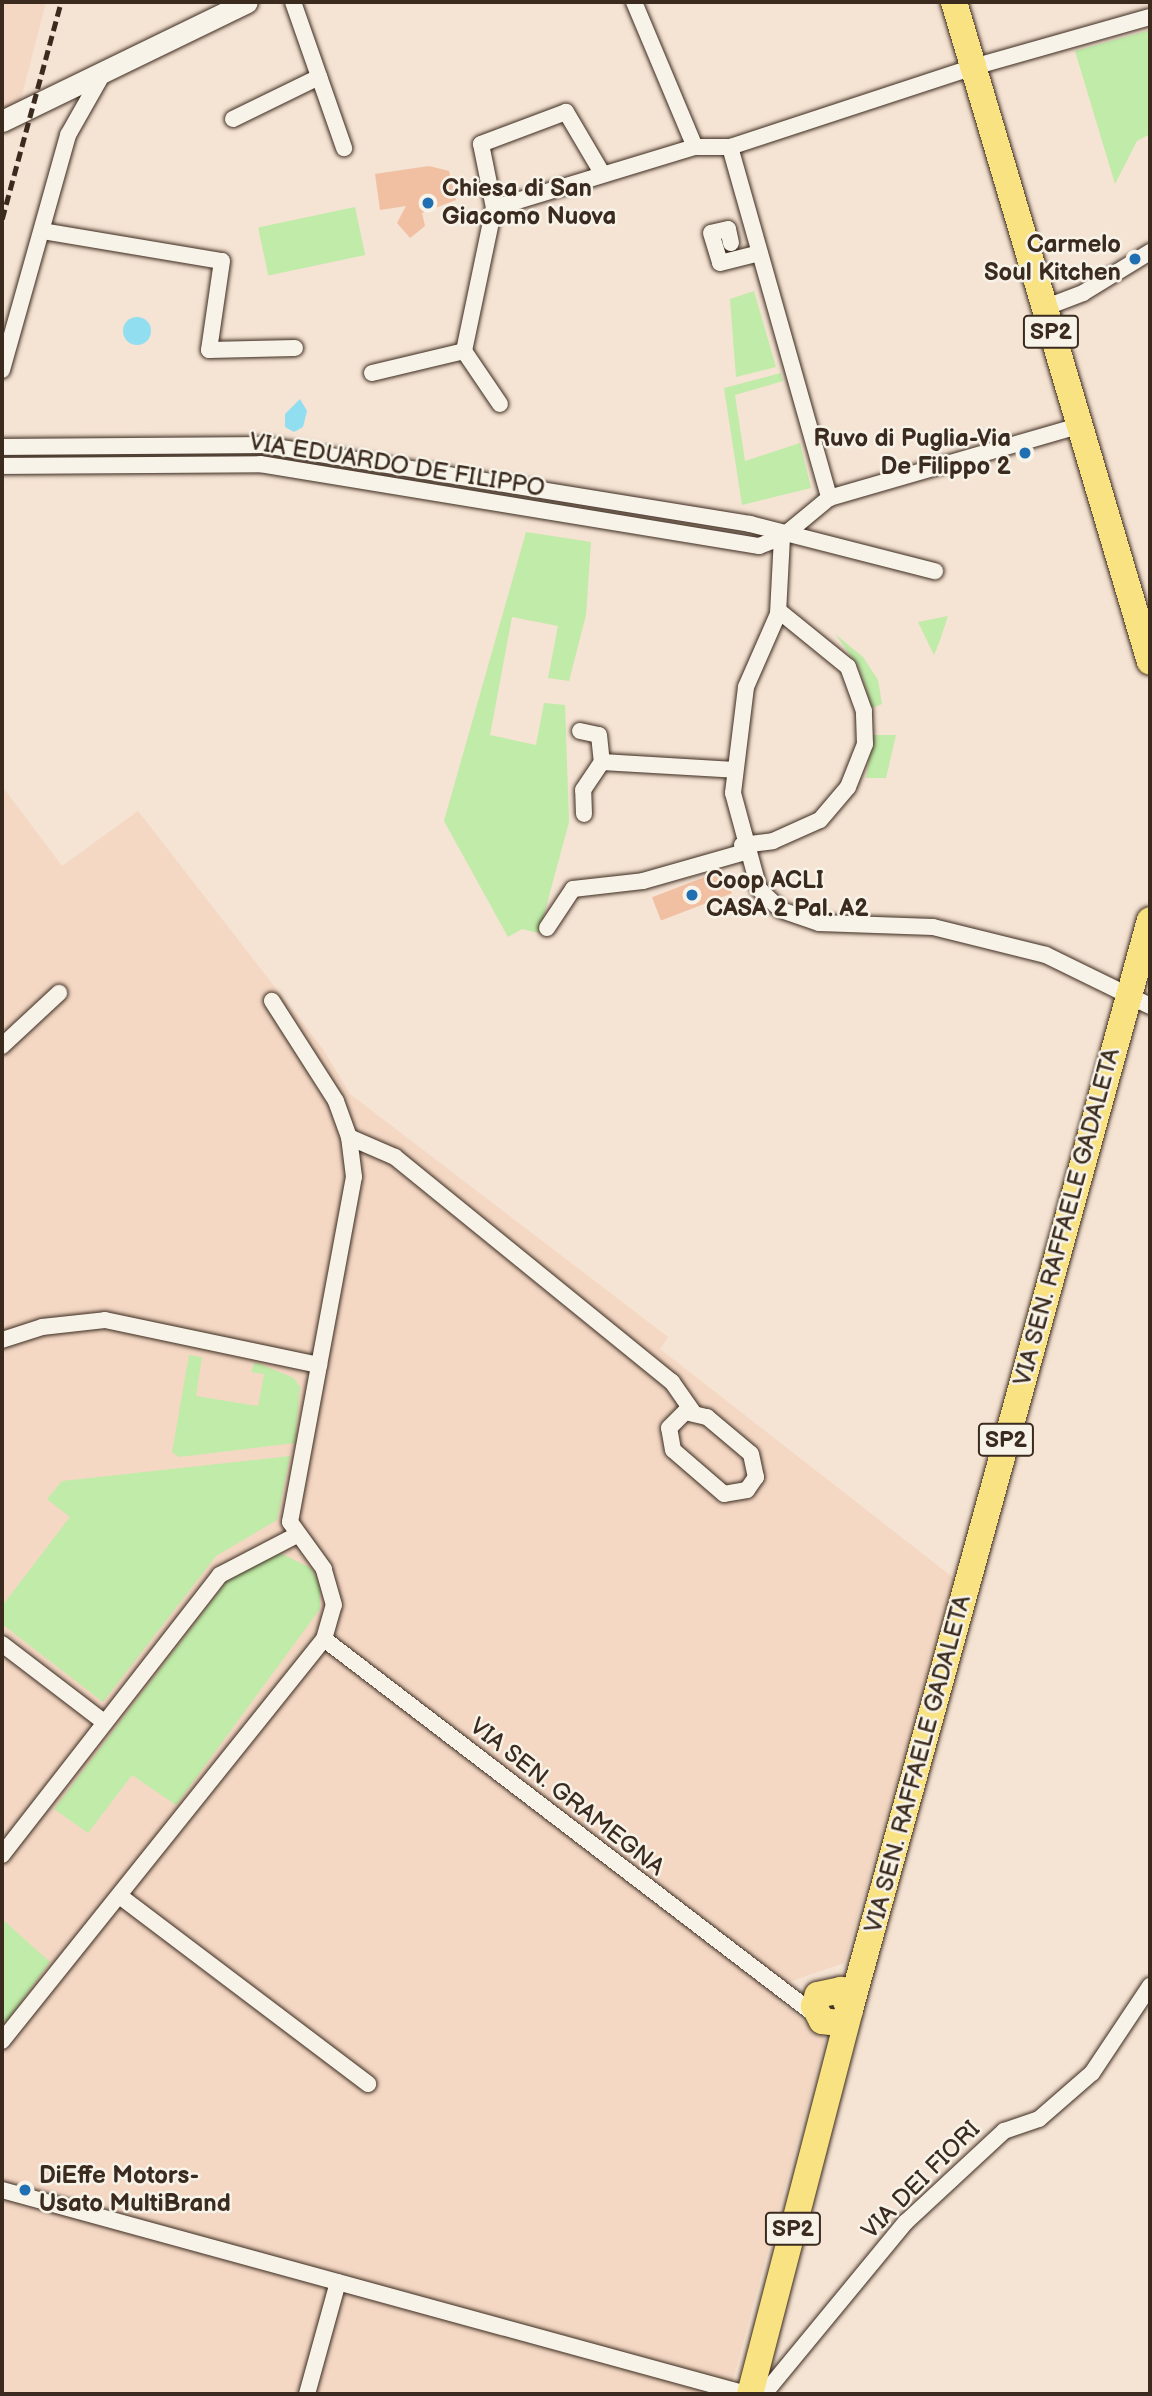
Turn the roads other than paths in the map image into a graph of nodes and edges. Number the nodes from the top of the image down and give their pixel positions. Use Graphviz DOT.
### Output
graph roads {
  1 [pos="247,2"];
  2 [pos="293,2"];
  3 [pos="634,2"];
  4 [pos="954,2"];
  5 [pos="1150,18"];
  6 [pos="974,67"];
  7 [pos="106,68"];
  8 [pos="319,77"];
  9 [pos="233,119"];
  10 [pos="2,121"];
  11 [pos="695,147"];
  12 [pos="730,147"];
  13 [pos="344,148"];
  14 [pos="602,173"];
  15 [pos="494,208"];
  16 [pos="42,232"];
  17 [pos="731,243"];
  18 [pos="1150,252"];
  19 [pos="760,253"];
  20 [pos="1044,308"];
  21 [pos="295,348"];
  22 [pos="464,351"];
  23 [pos="2,370"];
  24 [pos="372,373"];
  25 [pos="500,404"];
  26 [pos="1079,426"];
  27 [pos="2,447"];
  28 [pos="2,467"];
  29 [pos="829,498"];
  30 [pos="782,537"];
  31 [pos="935,571"];
  32 [pos="779,611"];
  33 [pos="1150,662"];
  34 [pos="580,732"];
  35 [pos="602,762"];
  36 [pos="735,770"];
  37 [pos="584,814"];
  38 [pos="743,849"];
  39 [pos="1150,920"];
  40 [pos="547,928"];
  41 [pos="59,993"];
  42 [pos="272,1001"];
  43 [pos="1139,1002"];
  44 [pos="2,1046"];
  45 [pos="349,1137"];
  46 [pos="2,1340"];
  47 [pos="319,1365"];
  48 [pos="693,1412"];
  49 [pos="297,1535"];
  50 [pos="324,1639"];
  51 [pos="2,1644"];
  52 [pos="104,1722"];
  53 [pos="2,1854"];
  54 [pos="121,1897"];
  55 [pos="1150,1986"];
  56 [pos="781,1990"];
  57 [pos="833,2007"];
  58 [pos="2,2041"];
  59 [pos="368,2084"];
  60 [pos="2,2190"];
  61 [pos="338,2282"];
  62 [pos="307,2394"];
  63 [pos="748,2394"];
  64 [pos="764,2394"];
  1 -- 7 [label="street"];
  2 -- 8 [label="street"];
  3 -- 11 [label="street"];
  4 -- 6 [label="main road, SP2"];
  5 -- 6 [label="street"];
  6 -- 12 [label="street"];
  6 -- 20 [label="main road, SP2"];
  7 -- 10 [label="street"];
  7 -- 16 [label="street"];
  8 -- 9 [label="street"];
  8 -- 13 [label="street"];
  11 -- 12 [label="street"];
  11 -- 14 [label="street"];
  12 -- 19 [label="street"];
  14 -- 15 [label="street"];
  14 -- 15 [label="street"];
  15 -- 22 [label="street"];
  16 -- 21 [label="street"];
  16 -- 23 [label="street"];
  17 -- 19 [label="street"];
  18 -- 20 [label="street"];
  19 -- 29 [label="street"];
  20 -- 26 [label="main road, SP2"];
  22 -- 24 [label="street"];
  22 -- 25 [label="street"];
  26 -- 29 [label="street, VIA EDUARDO DE FILIPPO"];
  26 -- 33 [label="main road, SP2"];
  27 -- 30 [label="street, VIA EDUARDO DE FILIPPO"];
  28 -- 30 [label="street, VIA EDUARDO DE FILIPPO"];
  29 -- 30 [label="street, VIA EDUARDO DE FILIPPO"];
  30 -- 31 [label="street"];
  30 -- 32 [label="street"];
  32 -- 36 [label="street"];
  32 -- 38 [label="street"];
  34 -- 35 [label="street"];
  35 -- 36 [label="street"];
  35 -- 37 [label="street"];
  36 -- 38 [label="street"];
  38 -- 40 [label="street"];
  38 -- 43 [label="street"];
  39 -- 43 [label="main road, VIA SEN. RAFFAELE GADALETA / SP2"];
  41 -- 44 [label="street"];
  42 -- 45 [label="street"];
  43 -- 57 [label="main road, VIA SEN. RAFFAELE GADALETA / SP2"];
  45 -- 47 [label="street"];
  45 -- 48 [label="street"];
  46 -- 47 [label="street"];
  47 -- 49 [label="street"];
  48 -- 48 [label="street"];
  49 -- 50 [label="street"];
  49 -- 52 [label="street"];
  50 -- 54 [label="street"];
  50 -- 56 [label="street, VIA SEN. GRAMEGNA"];
  51 -- 52 [label="street"];
  52 -- 53 [label="street"];
  54 -- 58 [label="street"];
  54 -- 59 [label="street"];
  55 -- 64 [label="street, VIA DEI FIORI"];
  56 -- 57 [label="street"];
  56 -- 57 [label="street, VIA SEN. GRAMEGNA"];
  57 -- 63 [label="main road, VIA SEN. RAFFAELE GADALETA / SP2"];
  60 -- 61 [label="street"];
  61 -- 62 [label="street"];
  61 -- 63 [label="street"];
}
